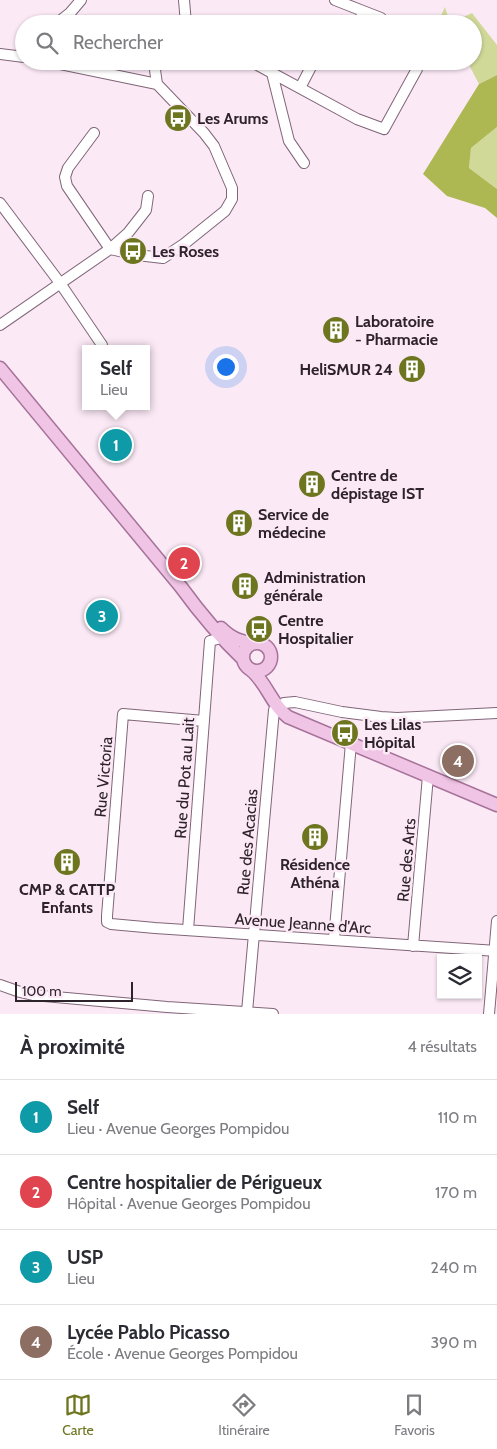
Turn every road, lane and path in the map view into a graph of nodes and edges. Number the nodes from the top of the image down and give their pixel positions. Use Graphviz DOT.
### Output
graph roads {
  1 [pos="81,0"];
  2 [pos="184,0"];
  3 [pos="335,0"];
  4 [pos="363,11"];
  5 [pos="67,15"];
  6 [pos="185,15"];
  7 [pos="362,15"];
  8 [pos="373,15"];
  9 [pos="0,54"];
  10 [pos="15,56"];
  11 [pos="89,70"];
  12 [pos="156,70"];
  13 [pos="266,70"];
  14 [pos="309,70"];
  15 [pos="415,70"];
  16 [pos="272,73"];
  17 [pos="157,84"];
  18 [pos="300,88"];
  19 [pos="94,133"];
  20 [pos="304,163"];
  21 [pos="148,196"];
  22 [pos="0,203"];
  23 [pos="110,249"];
  24 [pos="60,283"];
  25 [pos="0,325"];
  26 [pos="102,345"];
  27 [pos="0,368"];
  28 [pos="181,587"];
  29 [pos="221,638"];
  30 [pos="254,642"];
  31 [pos="242,660"];
  32 [pos="268,667"];
  33 [pos="251,670"];
  34 [pos="281,705"];
  35 [pos="497,713"];
  36 [pos="204,721"];
  37 [pos="351,743"];
  38 [pos="428,776"];
  39 [pos="497,805"];
  40 [pos="497,921"];
  41 [pos="107,922"];
  42 [pos="188,930"];
  43 [pos="254,935"];
  44 [pos="334,940"];
  45 [pos="413,946"];
  46 [pos="496,951"];
  47 [pos="0,985"];
  48 [pos="247,1012"];
  49 [pos="273,1014"];
  50 [pos="490,1014"];
  1 -- 5 [label="street"];
  2 -- 6 [label="street"];
  3 -- 4 [label="street"];
  4 -- 7 [label="street"];
  4 -- 8 [label="street"];
  9 -- 10 [label="street"];
  11 -- 17 [label="street"];
  12 -- 17 [label="street"];
  13 -- 16 [label="street"];
  14 -- 18 [label="street"];
  15 -- 18 [label="street"];
  16 -- 18 [label="street"];
  16 -- 20 [label="street"];
  17 -- 23 [label="street"];
  19 -- 23 [label="street"];
  21 -- 23 [label="street"];
  22 -- 24 [label="street"];
  23 -- 24 [label="street"];
  24 -- 25 [label="street"];
  24 -- 26 [label="street"];
  27 -- 28 [label="main road"];
  28 -- 29 [label="main road"];
  28 -- 30 [label="main road"];
  29 -- 31 [label="main road"];
  29 -- 36 [label="street, Rue du Pot au Lait"];
  30 -- 31 [label="main road"];
  30 -- 32 [label="main road"];
  31 -- 33 [label="main road"];
  32 -- 33 [label="main road"];
  32 -- 34 [label="main road"];
  33 -- 34 [label="main road"];
  34 -- 35 [label="street"];
  34 -- 37 [label="main road"];
  34 -- 43 [label="street, Rue des Acacias"];
  36 -- 41 [label="street, Rue Victoria"];
  36 -- 42 [label="street, Rue du Pot au Lait"];
  37 -- 38 [label="main road"];
  37 -- 44 [label="street"];
  38 -- 39 [label="main road"];
  38 -- 45 [label="street, Rue des Arts"];
  40 -- 46 [label="street"];
  41 -- 42 [label="street, Avenue Jeanne d'Arc"];
  42 -- 43 [label="street, Avenue Jeanne d'Arc"];
  43 -- 44 [label="street, Avenue Jeanne d'Arc"];
  43 -- 48 [label="street, Rue des Acacias"];
  44 -- 45 [label="street, Avenue Jeanne d'Arc"];
  45 -- 46 [label="street, Avenue Jeanne d'Arc"];
  46 -- 50 [label="street"];
  47 -- 48 [label="street"];
  48 -- 49 [label="street"];
}
